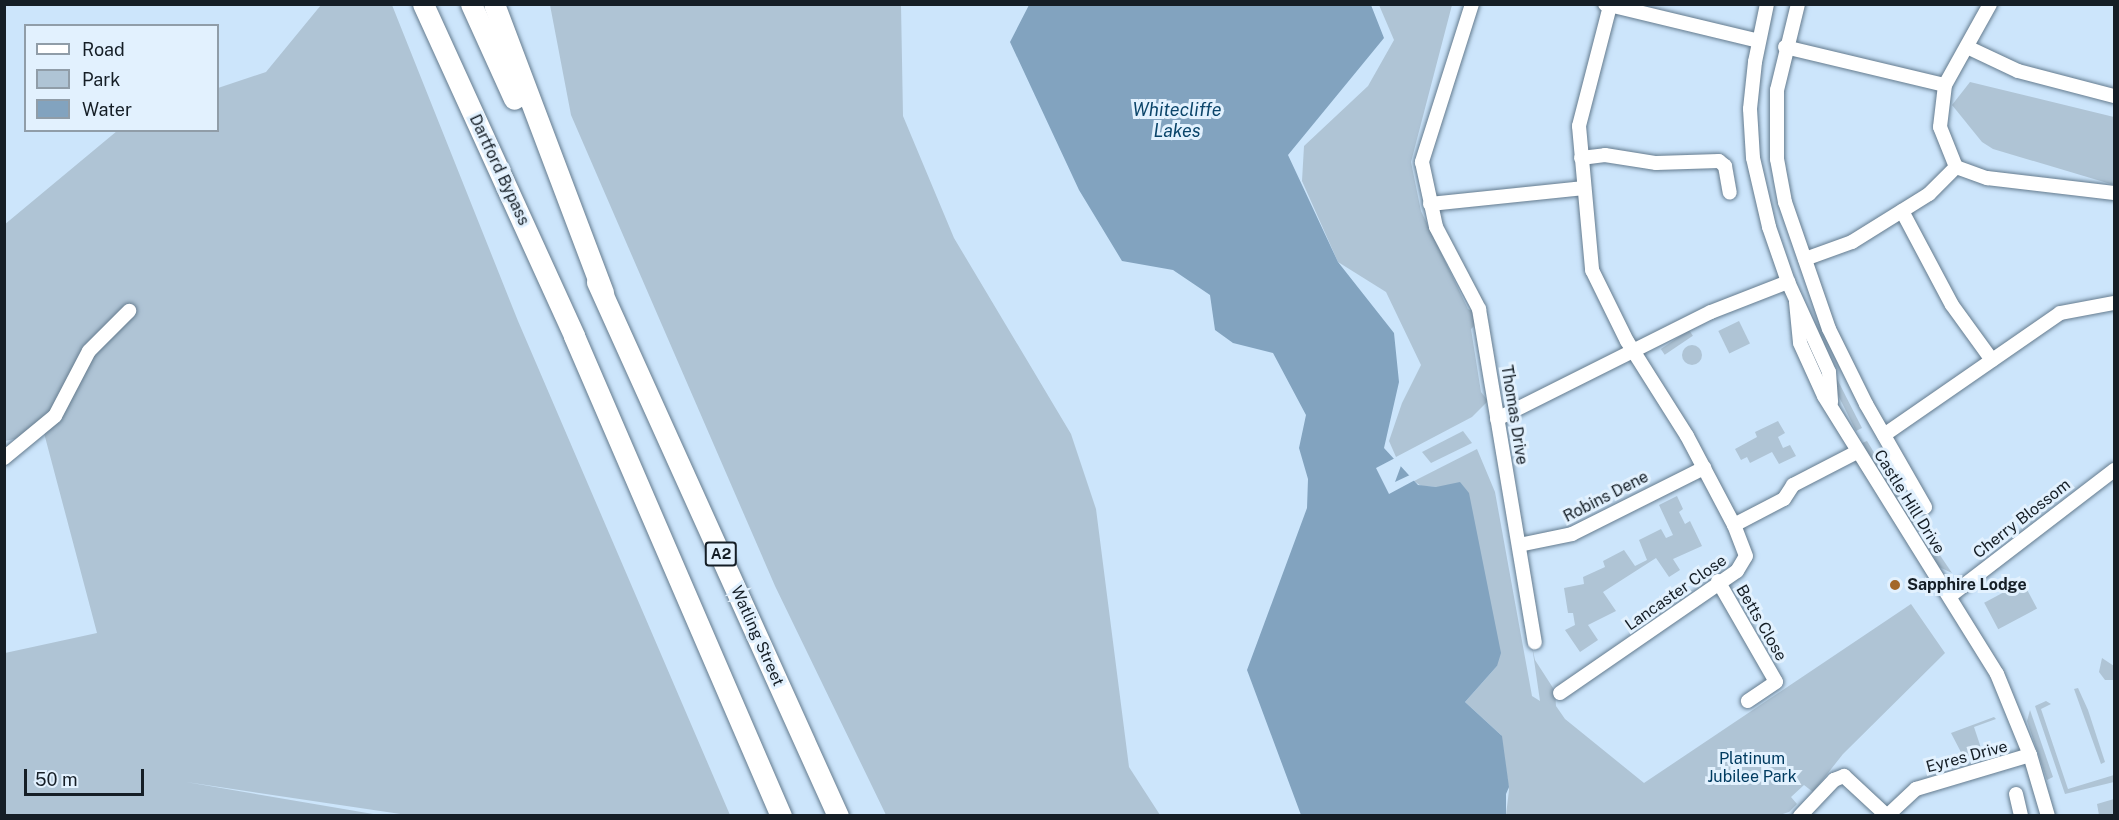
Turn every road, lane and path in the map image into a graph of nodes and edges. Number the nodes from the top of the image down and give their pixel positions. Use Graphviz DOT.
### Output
graph roads {
  1 [pos="423,4"];
  2 [pos="471,4"];
  3 [pos="494,4"];
  4 [pos="1472,4"];
  5 [pos="1767,4"];
  6 [pos="1798,4"];
  7 [pos="1990,4"];
  8 [pos="1608,5"];
  9 [pos="1759,41"];
  10 [pos="1785,47"];
  11 [pos="1967,47"];
  12 [pos="1945,85"];
  13 [pos="2115,96"];
  14 [pos="1581,158"];
  15 [pos="1956,167"];
  16 [pos="1584,188"];
  17 [pos="1730,193"];
  18 [pos="2115,193"];
  19 [pos="1430,204"];
  20 [pos="1902,211"];
  21 [pos="1805,259"];
  22 [pos="1788,282"];
  23 [pos="598,284"];
  24 [pos="2115,303"];
  25 [pos="129,311"];
  26 [pos="1635,350"];
  27 [pos="1992,360"];
  28 [pos="1497,418"];
  29 [pos="1884,435"];
  30 [pos="1857,452"];
  31 [pos="4,458"];
  32 [pos="1704,468"];
  33 [pos="2115,470"];
  34 [pos="1925,507"];
  35 [pos="1734,525"];
  36 [pos="1520,545"];
  37 [pos="1718,581"];
  38 [pos="1950,596"];
  39 [pos="1535,642"];
  40 [pos="1560,693"];
  41 [pos="1748,701"];
  42 [pos="2030,755"];
  43 [pos="2016,794"];
  44 [pos="781,816"];
  45 [pos="838,816"];
  46 [pos="1800,816"];
  47 [pos="1887,816"];
  48 [pos="2021,816"];
  49 [pos="2048,816"];
  1 -- 44 [label="highway, Dartford Bypass"];
  2 -- 23 [label="highway, A2"];
  3 -- 23 [label="highway, A2"];
  4 -- 19 [label="street, Thomas Drive"];
  5 -- 9 [label="street, Castle Hill Drive"];
  6 -- 10 [label="street"];
  7 -- 11 [label="street"];
  8 -- 9 [label="street"];
  8 -- 14 [label="street"];
  9 -- 22 [label="street, Castle Hill Drive"];
  10 -- 12 [label="street"];
  10 -- 21 [label="street"];
  11 -- 12 [label="street"];
  11 -- 13 [label="street"];
  12 -- 15 [label="street"];
  14 -- 16 [label="street"];
  14 -- 17 [label="street"];
  15 -- 18 [label="street"];
  15 -- 20 [label="street"];
  16 -- 19 [label="street"];
  16 -- 26 [label="street"];
  19 -- 28 [label="street, Thomas Drive"];
  20 -- 21 [label="street"];
  20 -- 27 [label="street"];
  21 -- 29 [label="street"];
  22 -- 26 [label="street"];
  22 -- 30 [label="street, Castle Hill Drive"];
  23 -- 45 [label="highway, Watling Street / A2"];
  24 -- 27 [label="street"];
  25 -- 31 [label="street"];
  26 -- 28 [label="street"];
  26 -- 32 [label="street"];
  27 -- 29 [label="street"];
  28 -- 36 [label="street, Thomas Drive"];
  29 -- 34 [label="street"];
  30 -- 35 [label="street"];
  30 -- 38 [label="street, Castle Hill Drive"];
  32 -- 35 [label="street"];
  32 -- 36 [label="street, Robins Dene"];
  33 -- 38 [label="street, Cherry Blossom"];
  35 -- 37 [label="street, Lancaster Close"];
  36 -- 39 [label="street, Thomas Drive"];
  37 -- 40 [label="street, Lancaster Close"];
  37 -- 41 [label="street, Betts Close"];
  38 -- 42 [label="street, Castle Hill Drive"];
  42 -- 47 [label="street, Eyres Drive"];
  42 -- 49 [label="street, Castle Hill Drive"];
  43 -- 48 [label="street"];
  46 -- 47 [label="street"];
}
